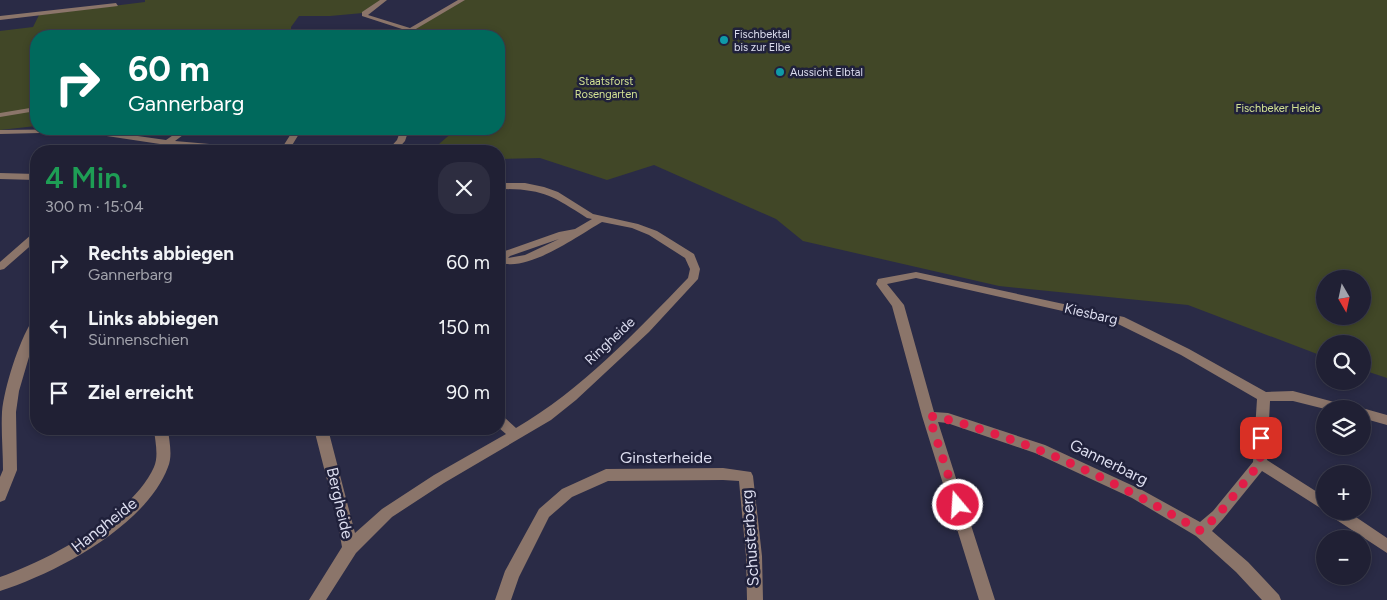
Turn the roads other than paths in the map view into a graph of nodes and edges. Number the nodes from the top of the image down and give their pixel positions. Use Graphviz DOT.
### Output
graph roads {
  1 [pos="384,0"];
  2 [pos="462,0"];
  3 [pos="103,3"];
  4 [pos="116,5"];
  5 [pos="0,18"];
  6 [pos="411,30"];
  7 [pos="30,110"];
  8 [pos="0,115"];
  9 [pos="30,131"];
  10 [pos="0,132"];
  11 [pos="113,135"];
  12 [pos="179,135"];
  13 [pos="167,143"];
  14 [pos="164,145"];
  15 [pos="189,145"];
  16 [pos="0,176"];
  17 [pos="30,177"];
  18 [pos="505,186"];
  19 [pos="600,219"];
  20 [pos="577,232"];
  21 [pos="30,241"];
  22 [pos="505,255"];
  23 [pos="505,261"];
  24 [pos="0,267"];
  25 [pos="30,334"];
  26 [pos="1264,397"];
  27 [pos="1316,402"];
  28 [pos="929,416"];
  29 [pos="1371,416"];
  30 [pos="1387,420"];
  31 [pos="505,426"];
  32 [pos="515,434"];
  33 [pos="162,435"];
  34 [pos="323,435"];
  35 [pos="1260,463"];
  36 [pos="746,476"];
  37 [pos="0,496"];
  38 [pos="1316,500"];
  39 [pos="1348,520"];
  40 [pos="1201,531"];
  41 [pos="1387,546"];
  42 [pos="350,548"];
  43 [pos="0,584"];
  44 [pos="317,600"];
  45 [pos="503,600"];
  46 [pos="755,600"];
  47 [pos="988,600"];
  48 [pos="1273,600"];
  1 -- 6 [label="street"];
  2 -- 6 [label="street"];
  3 -- 4 [label="street"];
  3 -- 5 [label="street"];
  7 -- 8 [label="street"];
  9 -- 10 [label="street"];
  11 -- 13 [label="street"];
  12 -- 13 [label="street"];
  13 -- 14 [label="street"];
  13 -- 15 [label="street"];
  16 -- 17 [label="street"];
  18 -- 19 [label="street, Ringheide"];
  19 -- 20 [label="street"];
  19 -- 32 [label="street, Ringheide"];
  20 -- 22 [label="street"];
  20 -- 23 [label="street"];
  21 -- 24 [label="street"];
  25 -- 37 [label="street"];
  26 -- 27 [label="street"];
  26 -- 28 [label="street, Kiesbarg"];
  26 -- 35 [label="street"];
  28 -- 40 [label="street, Gannerbarg"];
  28 -- 47 [label="street"];
  29 -- 30 [label="street"];
  31 -- 32 [label="street"];
  32 -- 42 [label="street, Ringheide"];
  33 -- 43 [label="street, Hangheide"];
  34 -- 42 [label="street, Bergheide"];
  35 -- 38 [label="street"];
  35 -- 40 [label="street"];
  36 -- 45 [label="street, Ginsterheide"];
  36 -- 46 [label="street, Schusterberg"];
  39 -- 41 [label="street"];
  40 -- 48 [label="street, Gannerbarg"];
  42 -- 44 [label="street, Bergheide"];
}
